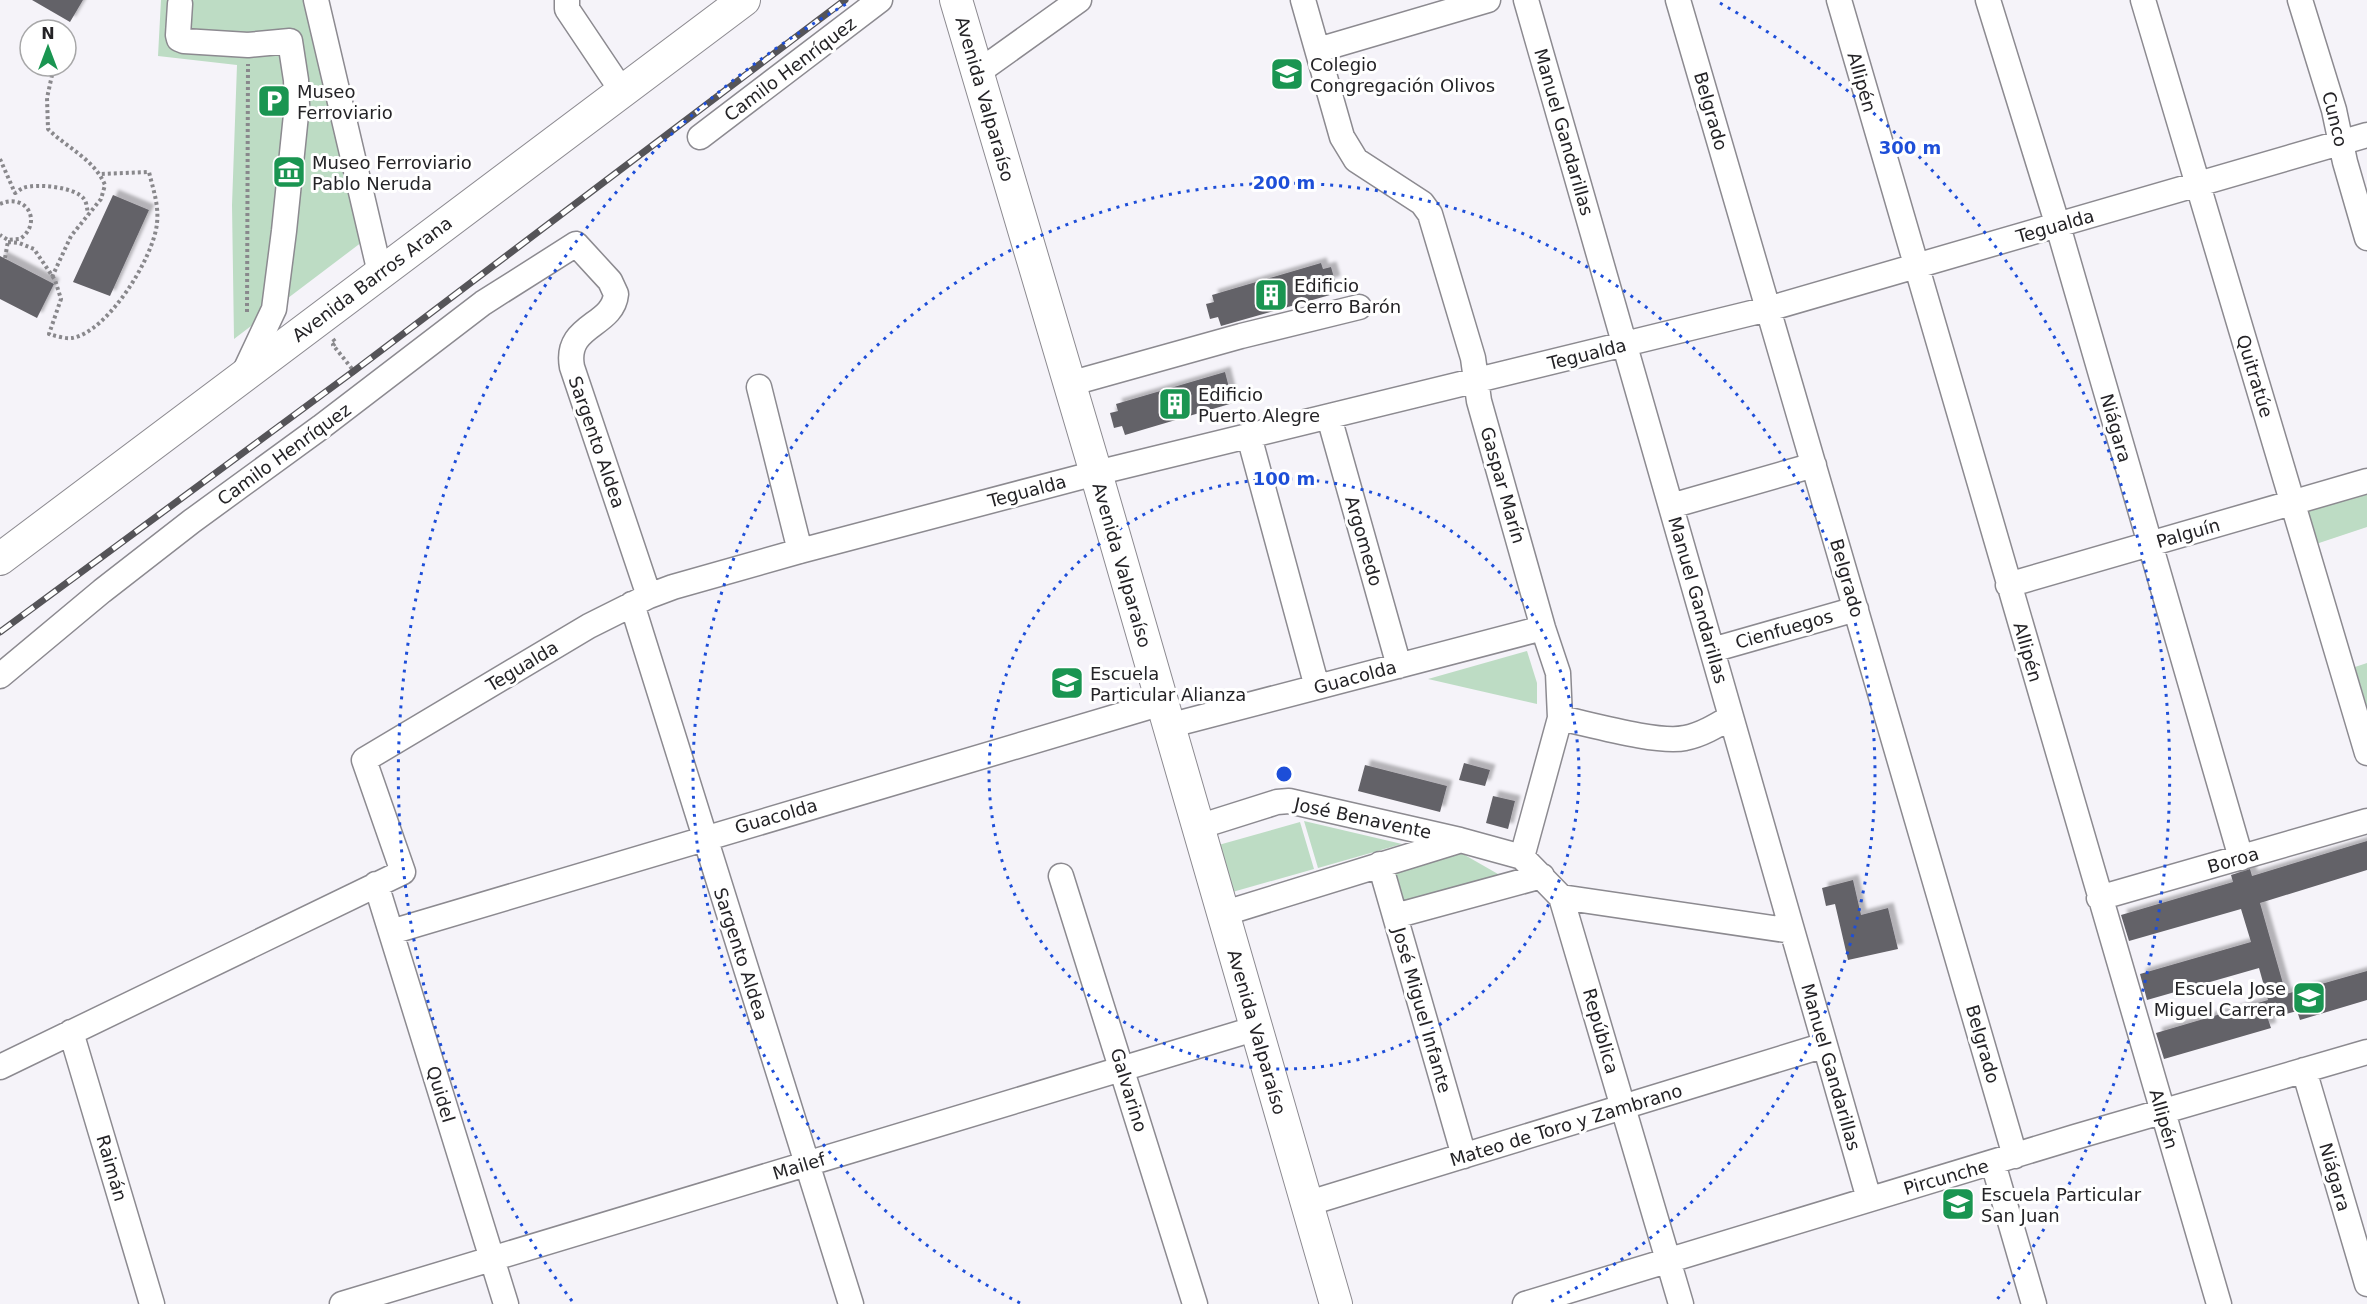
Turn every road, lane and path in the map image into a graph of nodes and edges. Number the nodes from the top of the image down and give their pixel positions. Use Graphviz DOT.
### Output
graph roads {
  1 [pos="316,0"];
  2 [pos="567,0"];
  3 [pos="744,0"];
  4 [pos="880,0"];
  5 [pos="956,0"];
  6 [pos="1079,0"];
  7 [pos="1303,0"];
  8 [pos="1488,0"];
  9 [pos="1526,0"];
  10 [pos="1678,0"];
  11 [pos="1839,0"];
  12 [pos="1988,0"];
  13 [pos="2143,0"];
  14 [pos="2300,0"];
  15 [pos="180,4"];
  16 [pos="248,45"];
  17 [pos="1318,50"];
  18 [pos="977,73"];
  19 [pos="51,78"];
  20 [pos="622,91"];
  21 [pos="2367,135"];
  22 [pos="700,137"];
  23 [pos="2341,142"];
  24 [pos="0,159"];
  25 [pos="100,174"];
  26 [pos="2198,185"];
  27 [pos="15,193"];
  28 [pos="14,201"];
  29 [pos="0,204"];
  30 [pos="88,214"];
  31 [pos="2058,226"];
  32 [pos="0,236"];
  33 [pos="2367,238"];
  34 [pos="8,241"];
  35 [pos="576,244"];
  36 [pos="5,258"];
  37 [pos="1916,267"];
  38 [pos="380,273"];
  39 [pos="52,278"];
  40 [pos="1359,307"];
  41 [pos="1768,309"];
  42 [pos="247,320"];
  43 [pos="318,320"];
  44 [pos="1625,345"];
  45 [pos="354,371"];
  46 [pos="242,376"];
  47 [pos="1476,381"];
  48 [pos="1069,384"];
  49 [pos="759,387"];
  50 [pos="1329,417"];
  51 [pos="1249,436"];
  52 [pos="1814,465"];
  53 [pos="1096,473"];
  54 [pos="2367,481"];
  55 [pos="2292,503"];
  56 [pos="1671,506"];
  57 [pos="2150,544"];
  58 [pos="800,551"];
  59 [pos="0,559"];
  60 [pos="2008,585"];
  61 [pos="640,600"];
  62 [pos="1856,609"];
  63 [pos="1543,628"];
  64 [pos="1712,650"];
  65 [pos="1399,666"];
  66 [pos="0,676"];
  67 [pos="1317,687"];
  68 [pos="1165,714"];
  69 [pos="1731,717"];
  70 [pos="1560,718"];
  71 [pos="2367,753"];
  72 [pos="2367,821"];
  73 [pos="1197,827"];
  74 [pos="704,837"];
  75 [pos="1460,840"];
  76 [pos="1522,857"];
  77 [pos="2241,858"];
  78 [pos="1380,864"];
  79 [pos="1061,876"];
  80 [pos="1542,876"];
  81 [pos="376,884"];
  82 [pos="1561,897"];
  83 [pos="2099,898"];
  84 [pos="1222,914"];
  85 [pos="1395,916"];
  86 [pos="1792,931"];
  87 [pos="391,932"];
  88 [pos="1257,1028"];
  89 [pos="72,1032"];
  90 [pos="1825,1045"];
  91 [pos="2367,1052"];
  92 [pos="0,1067"];
  93 [pos="1122,1068"];
  94 [pos="2304,1070"];
  95 [pos="1623,1107"];
  96 [pos="2162,1111"];
  97 [pos="1464,1156"];
  98 [pos="2004,1159"];
  99 [pos="807,1163"];
  100 [pos="1869,1199"];
  101 [pos="1306,1204"];
  102 [pos="493,1259"];
  103 [pos="1668,1261"];
  104 [pos="2367,1284"];
  105 [pos="152,1304"];
  106 [pos="342,1304"];
  107 [pos="506,1304"];
  108 [pos="851,1304"];
  109 [pos="1196,1304"];
  110 [pos="1336,1304"];
  111 [pos="1525,1304"];
  112 [pos="1681,1304"];
  113 [pos="2034,1304"];
  114 [pos="2219,1304"];
  1 -- 38 [label="street"];
  2 -- 20 [label="street"];
  3 -- 20 [label="main road, Avenida Barros Arana"];
  4 -- 22 [label="street, Camilo Henríquez"];
  5 -- 18 [label="main road, Avenida Valparaíso"];
  6 -- 18 [label="street"];
  7 -- 17 [label="street"];
  8 -- 17 [label="street"];
  9 -- 44 [label="street, Manuel Gandarillas"];
  10 -- 41 [label="street, Belgrado"];
  11 -- 37 [label="street, Allipén"];
  12 -- 31 [label="street, Niágara"];
  13 -- 26 [label="street, Quitratúe"];
  14 -- 23 [label="street, Cunco"];
  15 -- 16 [label="street"];
  16 -- 42 [label="path"];
  16 -- 46 [label="street"];
  17 -- 47 [label="street, Gaspar Marín"];
  18 -- 48 [label="main road, Avenida Valparaíso"];
  19 -- 25 [label="path"];
  20 -- 38 [label="main road, Avenida Barros Arana"];
  21 -- 23 [label="street, Tegualda"];
  23 -- 26 [label="street, Tegualda"];
  23 -- 33 [label="street, Cunco"];
  24 -- 27 [label="path"];
  25 -- 30 [label="path"];
  25 -- 39 [label="path"];
  26 -- 31 [label="street, Tegualda"];
  26 -- 55 [label="street, Quitratúe"];
  27 -- 28 [label="path"];
  27 -- 30 [label="path"];
  28 -- 29 [label="path"];
  28 -- 34 [label="path"];
  30 -- 39 [label="path"];
  31 -- 37 [label="street, Tegualda"];
  31 -- 57 [label="street, Niágara"];
  32 -- 34 [label="path"];
  34 -- 36 [label="path"];
  34 -- 39 [label="path"];
  35 -- 61 [label="street, Sargento Aldea"];
  35 -- 66 [label="street, Camilo Henríquez"];
  37 -- 41 [label="street, Tegualda"];
  37 -- 60 [label="street, Allipén"];
  38 -- 43 [label="main road, Avenida Barros Arana"];
  40 -- 48 [label="street"];
  41 -- 44 [label="street, Tegualda"];
  41 -- 52 [label="street, Belgrado"];
  43 -- 45 [label="path"];
  43 -- 46 [label="main road, Avenida Barros Arana"];
  44 -- 47 [label="street, Tegualda"];
  44 -- 56 [label="street, Manuel Gandarillas"];
  46 -- 59 [label="main road, Avenida Barros Arana"];
  47 -- 50 [label="street, Tegualda"];
  47 -- 63 [label="street, Gaspar Marín"];
  48 -- 53 [label="main road, Avenida Valparaíso"];
  49 -- 58 [label="street"];
  50 -- 51 [label="street, Tegualda"];
  50 -- 65 [label="street, Argomedo"];
  51 -- 53 [label="street, Tegualda"];
  51 -- 67 [label="street"];
  52 -- 56 [label="street"];
  52 -- 62 [label="street, Belgrado"];
  53 -- 58 [label="street, Tegualda"];
  53 -- 68 [label="main road, Avenida Valparaíso"];
  54 -- 55 [label="street, Palguín"];
  55 -- 57 [label="street, Palguín"];
  55 -- 71 [label="street, Quitratúe"];
  56 -- 64 [label="street, Manuel Gandarillas"];
  57 -- 60 [label="street, Palguín"];
  57 -- 77 [label="street, Niágara"];
  58 -- 61 [label="street, Tegualda"];
  60 -- 83 [label="street, Allipén"];
  61 -- 74 [label="street, Sargento Aldea"];
  61 -- 81 [label="street, Tegualda"];
  62 -- 64 [label="street, Cienfuegos"];
  62 -- 98 [label="street, Belgrado"];
  63 -- 65 [label="street, Guacolda"];
  63 -- 70 [label="street, Gaspar Marín"];
  64 -- 69 [label="street, Manuel Gandarillas"];
  65 -- 67 [label="street, Guacolda"];
  67 -- 68 [label="street, Guacolda"];
  68 -- 73 [label="main road, Avenida Valparaíso"];
  68 -- 74 [label="street, Guacolda"];
  69 -- 70 [label="street"];
  69 -- 86 [label="street, Manuel Gandarillas"];
  70 -- 76 [label="street, Gaspar Marín"];
  72 -- 77 [label="street, Boroa"];
  73 -- 75 [label="street, José Benavente"];
  73 -- 84 [label="main road, Avenida Valparaíso"];
  74 -- 87 [label="street, Guacolda"];
  74 -- 99 [label="street, Sargento Aldea"];
  75 -- 76 [label="street, José Benavente"];
  75 -- 78 [label="street, José Benavente"];
  76 -- 80 [label="street, José Benavente"];
  77 -- 83 [label="street, Boroa"];
  78 -- 84 [label="street, José Benavente"];
  78 -- 85 [label="street, José Miguel Infante"];
  79 -- 93 [label="street, Galvarino"];
  80 -- 82 [label="street, José Benavente"];
  80 -- 85 [label="street"];
  81 -- 87 [label="street, Quidel"];
  81 -- 89 [label="street"];
  82 -- 86 [label="street"];
  82 -- 95 [label="street, República"];
  83 -- 96 [label="street, Allipén"];
  84 -- 88 [label="main road, Avenida Valparaíso"];
  85 -- 97 [label="street, José Miguel Infante"];
  86 -- 90 [label="street, Manuel Gandarillas"];
  87 -- 102 [label="street, Quidel"];
  88 -- 93 [label="street, Mailef"];
  88 -- 101 [label="main road, Avenida Valparaíso"];
  89 -- 92 [label="street"];
  89 -- 105 [label="street, Raimán"];
  90 -- 95 [label="street, Mateo de Toro y Zambrano"];
  90 -- 100 [label="street, Manuel Gandarillas"];
  91 -- 94 [label="street, Pircunche"];
  93 -- 99 [label="street, Mailef"];
  93 -- 109 [label="street, Galvarino"];
  94 -- 96 [label="street, Pircunche"];
  94 -- 104 [label="street, Niágara"];
  95 -- 97 [label="street, Mateo de Toro y Zambrano"];
  95 -- 103 [label="street, República"];
  96 -- 98 [label="street, Pircunche"];
  96 -- 114 [label="street, Allipén"];
  97 -- 101 [label="street, Mateo de Toro y Zambrano"];
  98 -- 100 [label="street, Pircunche"];
  98 -- 113 [label="street, Belgrado"];
  99 -- 102 [label="street, Mailef"];
  99 -- 108 [label="street, Sargento Aldea"];
  100 -- 103 [label="street, Pircunche"];
  101 -- 110 [label="main road, Avenida Valparaíso"];
  102 -- 106 [label="street, Mailef"];
  102 -- 107 [label="street, Quidel"];
  103 -- 111 [label="street, Pircunche"];
  103 -- 112 [label="street, República"];
}
